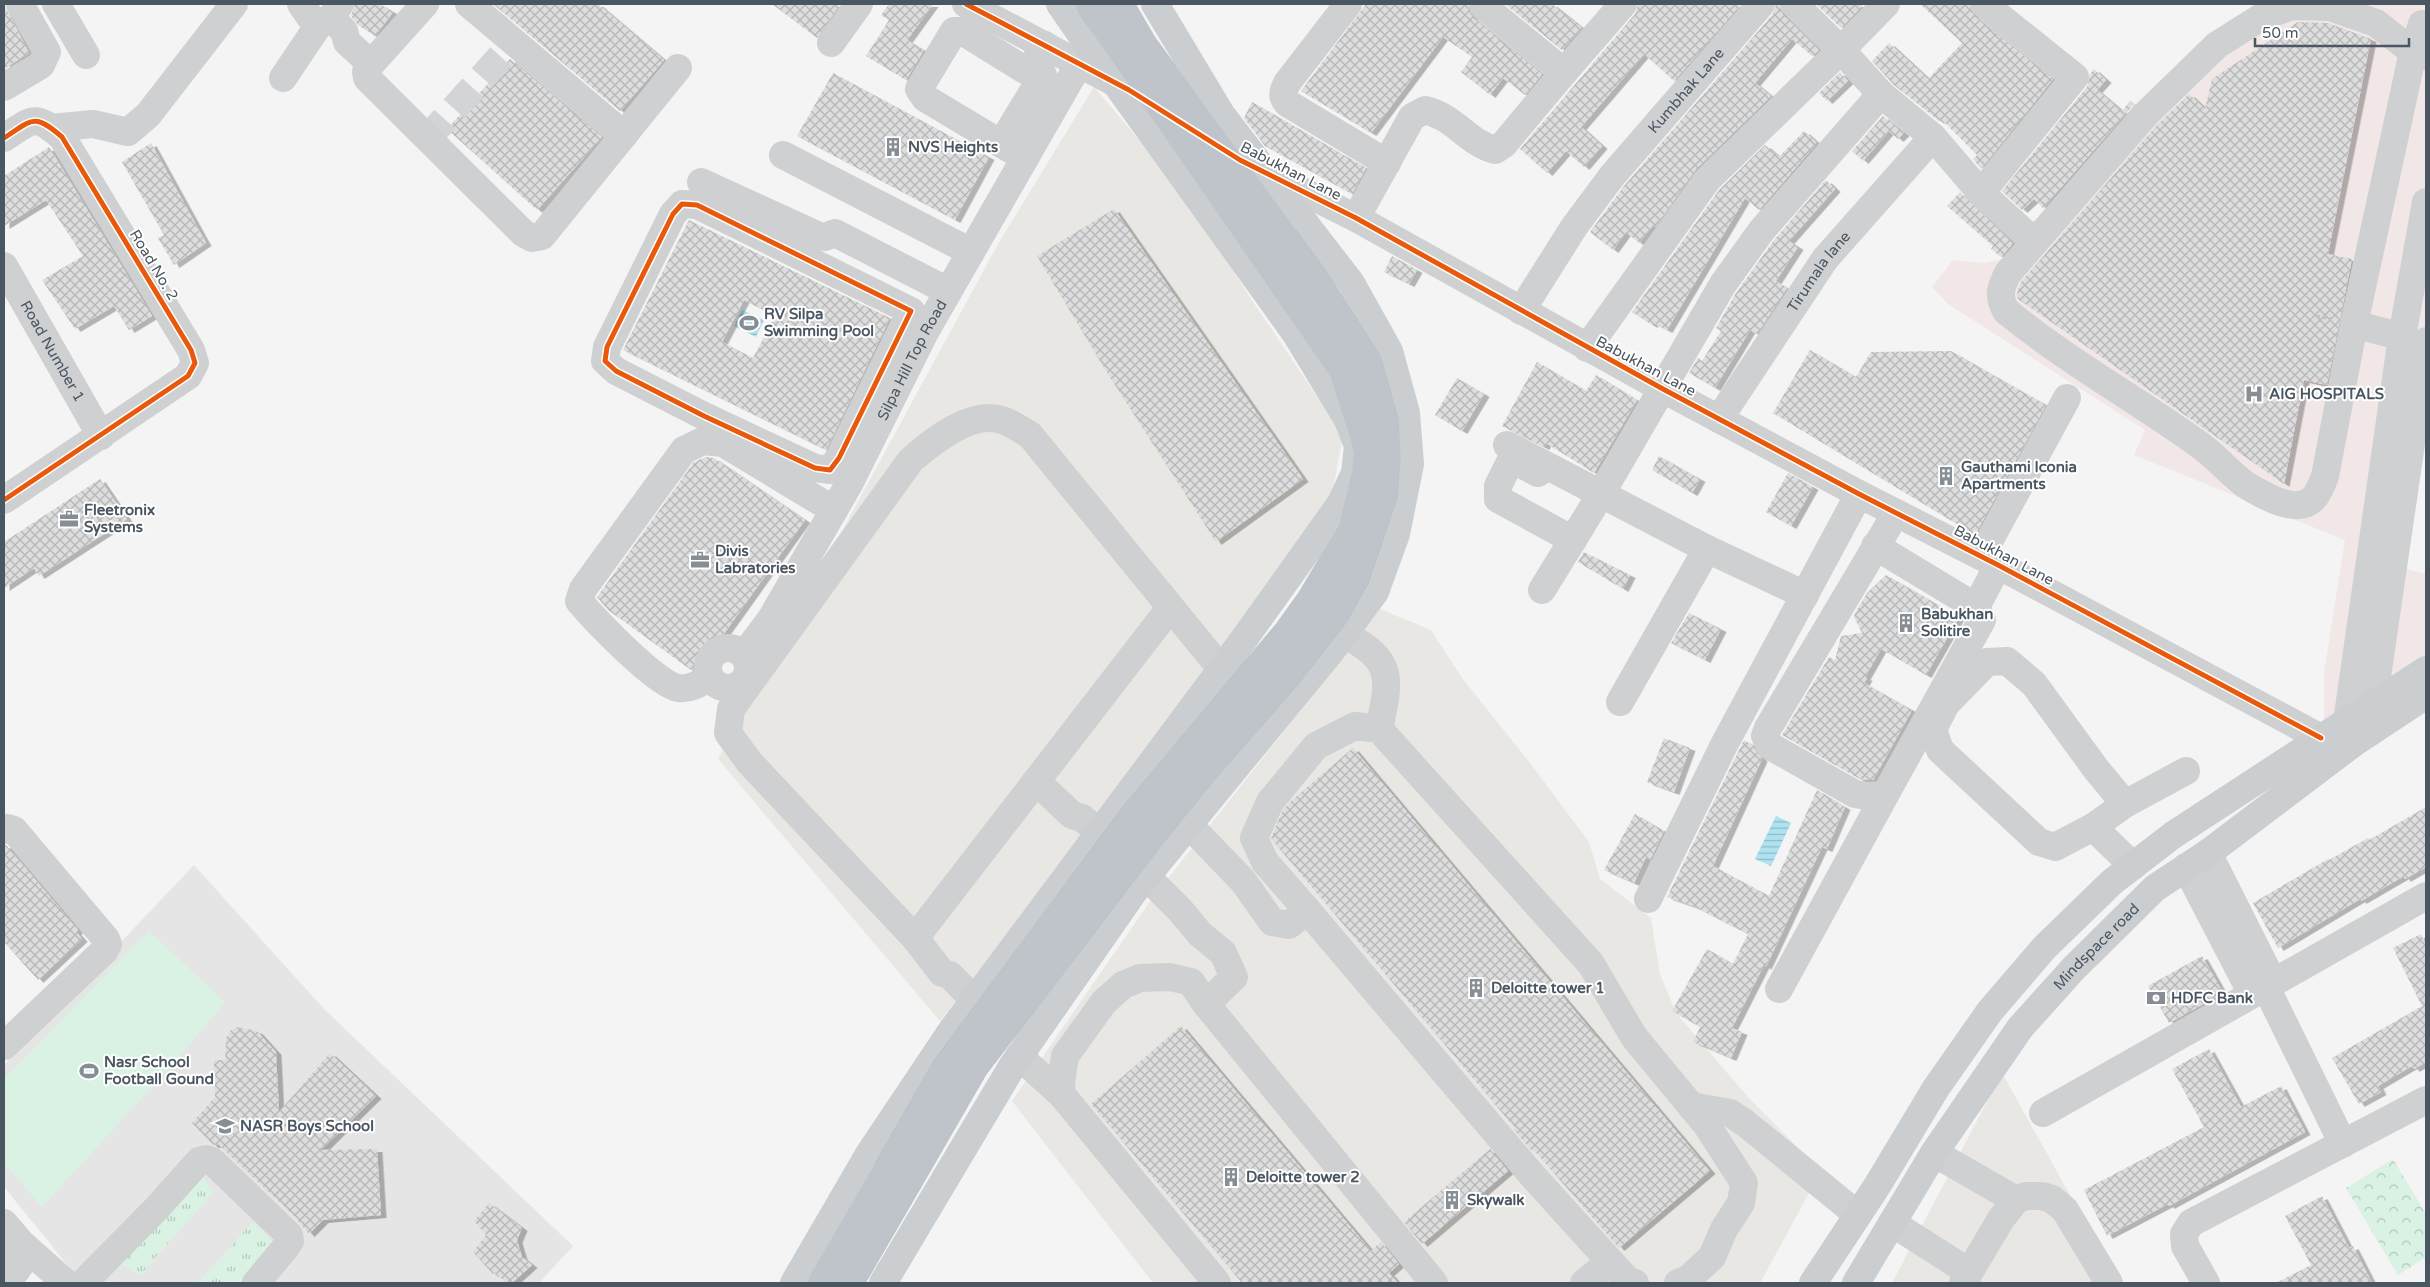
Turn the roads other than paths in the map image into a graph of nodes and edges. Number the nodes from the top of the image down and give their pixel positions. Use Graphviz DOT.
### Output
graph roads {
  1 [pos="20,4"];
  2 [pos="56,4"];
  3 [pos="234,4"];
  4 [pos="301,4"];
  5 [pos="425,4"];
  6 [pos="469,4"];
  7 [pos="859,4"];
  8 [pos="966,4"];
  9 [pos="1060,4"];
  10 [pos="1090,4"];
  11 [pos="1119,4"];
  12 [pos="1155,4"];
  13 [pos="1348,4"];
  14 [pos="1623,4"];
  15 [pos="1761,4"];
  16 [pos="1794,4"];
  17 [pos="1886,4"];
  18 [pos="1984,4"];
  19 [pos="1483,6"];
  20 [pos="334,19"];
  21 [pos="2376,23"];
  22 [pos="2424,25"];
  23 [pos="831,44"];
  24 [pos="1045,45"];
  25 [pos="1841,50"];
  26 [pos="2420,54"];
  27 [pos="86,55"];
  28 [pos="1084,55"];
  29 [pos="376,59"];
  30 [pos="678,68"];
  31 [pos="1564,72"];
  32 [pos="1043,75"];
  33 [pos="283,78"];
  34 [pos="4,88"];
  35 [pos="1881,94"];
  36 [pos="51,128"];
  37 [pos="624,135"];
  38 [pos="1933,137"];
  39 [pos="4,138"];
  40 [pos="1001,144"];
  41 [pos="783,155"];
  42 [pos="1025,158"];
  43 [pos="1387,163"];
  44 [pos="701,182"];
  45 [pos="1981,193"];
  46 [pos="2425,214"];
  47 [pos="1356,218"];
  48 [pos="2026,236"];
  49 [pos="971,252"];
  50 [pos="4,268"];
  51 [pos="948,291"];
  52 [pos="1521,311"];
  53 [pos="2354,324"];
  54 [pos="915,328"];
  55 [pos="2414,339"];
  56 [pos="1587,348"];
  57 [pos="894,369"];
  58 [pos="1663,389"];
  59 [pos="2067,398"];
  60 [pos="1719,419"];
  61 [pos="101,436"];
  62 [pos="1507,445"];
  63 [pos="1555,476"];
  64 [pos="1601,494"];
  65 [pos="1859,494"];
  66 [pos="4,500"];
  67 [pos="834,510"];
  68 [pos="1896,513"];
  69 [pos="1567,537"];
  70 [pos="1875,546"];
  71 [pos="1707,549"];
  72 [pos="1989,561"];
  73 [pos="1542,590"];
  74 [pos="1805,595"];
  75 [pos="1976,607"];
  76 [pos="1170,608"];
  77 [pos="1343,634"];
  78 [pos="1222,670"];
  79 [pos="2426,670"];
  80 [pos="2426,695"];
  81 [pos="1620,702"];
  82 [pos="2373,704"];
  83 [pos="2347,722"];
  84 [pos="1379,729"];
  85 [pos="2321,738"];
  86 [pos="2186,771"];
  87 [pos="1036,780"];
  88 [pos="1885,795"];
  89 [pos="2125,804"];
  90 [pos="1188,824"];
  91 [pos="2092,827"];
  92 [pos="4,830"];
  93 [pos="1096,838"];
  94 [pos="2197,860"];
  95 [pos="2133,866"];
  96 [pos="1146,876"];
  97 [pos="1061,885"];
  98 [pos="2426,896"];
  99 [pos="1648,899"];
  100 [pos="1307,910"];
  101 [pos="1111,925"];
  102 [pos="1024,935"];
  103 [pos="915,938"];
  104 [pos="1078,972"];
  105 [pos="2264,988"];
  106 [pos="1779,990"];
  107 [pos="1206,1004"];
  108 [pos="971,1005"];
  109 [pos="4,1046"];
  110 [pos="1019,1056"];
  111 [pos="1062,1095"];
  112 [pos="2426,1100"];
  113 [pos="1691,1106"];
  114 [pos="2042,1113"];
  115 [pos="2343,1144"];
  116 [pos="1934,1153"];
  117 [pos="897,1177"];
  118 [pos="2016,1200"];
  119 [pos="1858,1215"];
  120 [pos="4,1223"];
  121 [pos="1892,1223"];
  122 [pos="12,1257"];
  123 [pos="1624,1277"];
  124 [pos="1966,1278"];
  125 [pos="66,1283"];
  126 [pos="83,1283"];
  127 [pos="256,1283"];
  128 [pos="794,1283"];
  129 [pos="822,1283"];
  130 [pos="849,1283"];
  131 [pos="883,1283"];
  132 [pos="1217,1283"];
  133 [pos="1434,1283"];
  134 [pos="1584,1283"];
  135 [pos="1678,1283"];
  136 [pos="1813,1283"];
  137 [pos="1856,1283"];
  138 [pos="2109,1283"];
  139 [pos="2206,1283"];
  1 -- 34 [label="street"];
  2 -- 27 [label="street"];
  3 -- 36 [label="street"];
  4 -- 20 [label="street"];
  5 -- 29 [label="street"];
  6 -- 37 [label="street"];
  7 -- 23 [label="street"];
  8 -- 24 [label="street, Babukhan Lane"];
  9 -- 28 [label="main road"];
  10 -- 117 [label="highway, bridge"];
  11 -- 117 [label="highway, bridge"];
  12 -- 77 [label="main road, bridge"];
  13 -- 43 [label="street"];
  14 -- 31 [label="street"];
  15 -- 52 [label="street, Kumbhak Lane"];
  16 -- 25 [label="street"];
  17 -- 25 [label="street"];
  18 -- 45 [label="street"];
  19 -- 31 [label="street"];
  20 -- 29 [label="street"];
  20 -- 33 [label="street"];
  21 -- 22 [label="street"];
  21 -- 26 [label="street"];
  21 -- 53 [label="street"];
  22 -- 26 [label="street"];
  24 -- 28 [label="street, Babukhan Lane"];
  24 -- 40 [label="street"];
  25 -- 35 [label="street"];
  25 -- 56 [label="street"];
  26 -- 53 [label="street"];
  28 -- 42 [label="street, Silpa Hill Top Road"];
  28 -- 47 [label="street, Babukhan Lane"];
  28 -- 78 [label="main road, bridge"];
  29 -- 37 [label="street"];
  30 -- 37 [label="street"];
  31 -- 43 [label="street"];
  32 -- 40 [label="street"];
  35 -- 38 [label="street"];
  35 -- 58 [label="street"];
  36 -- 39 [label="street"];
  36 -- 61 [label="street, Road No. 2"];
  38 -- 45 [label="street"];
  38 -- 60 [label="street, Tirumala lane"];
  40 -- 42 [label="street"];
  41 -- 49 [label="street"];
  42 -- 49 [label="street, Silpa Hill Top Road"];
  43 -- 47 [label="street"];
  44 -- 51 [label="street"];
  45 -- 48 [label="street"];
  46 -- 55 [label="street"];
  47 -- 52 [label="street, Babukhan Lane"];
  49 -- 51 [label="street, Silpa Hill Top Road"];
  50 -- 61 [label="street, Road Number 1"];
  51 -- 54 [label="street, Silpa Hill Top Road"];
  52 -- 56 [label="street, Babukhan Lane"];
  53 -- 55 [label="street"];
  54 -- 57 [label="street, Silpa Hill Top Road"];
  54 -- 57 [label="street"];
  55 -- 82 [label="street"];
  55 -- 83 [label="street"];
  56 -- 58 [label="street, Babukhan Lane"];
  57 -- 67 [label="street, Silpa Hill Top Road"];
  58 -- 60 [label="street, Babukhan Lane"];
  58 -- 64 [label="street"];
  59 -- 72 [label="street"];
  60 -- 65 [label="street, Babukhan Lane"];
  61 -- 66 [label="street"];
  62 -- 63 [label="street"];
  63 -- 64 [label="street"];
  63 -- 69 [label="street"];
  63 -- 69 [label="street"];
  64 -- 69 [label="street"];
  64 -- 71 [label="street"];
  65 -- 68 [label="street, Babukhan Lane"];
  65 -- 74 [label="street"];
  67 -- 67 [label="street, Silpa Hill Top Road"];
  68 -- 70 [label="street"];
  68 -- 72 [label="street, Babukhan Lane"];
  69 -- 73 [label="street"];
  70 -- 75 [label="street"];
  70 -- 88 [label="street"];
  71 -- 74 [label="street"];
  71 -- 81 [label="street"];
  72 -- 75 [label="street"];
  72 -- 85 [label="street, Babukhan Lane"];
  74 -- 99 [label="street"];
  75 -- 88 [label="street"];
  76 -- 78 [label="street"];
  76 -- 87 [label="street"];
  76 -- 103 [label="street"];
  77 -- 84 [label="street"];
  77 -- 90 [label="main road"];
  78 -- 93 [label="main road"];
  79 -- 82 [label="main road"];
  80 -- 94 [label="main road, Mindspace road"];
  82 -- 83 [label="main road"];
  83 -- 85 [label="main road"];
  84 -- 100 [label="street"];
  84 -- 113 [label="street"];
  85 -- 95 [label="main road"];
  86 -- 89 [label="street"];
  87 -- 93 [label="street"];
  87 -- 103 [label="street"];
  88 -- 106 [label="street"];
  89 -- 91 [label="street"];
  89 -- 91 [label="street"];
  90 -- 96 [label="main road"];
  90 -- 100 [label="street"];
  91 -- 95 [label="street"];
  92 -- 109 [label="street"];
  93 -- 97 [label="main road"];
  94 -- 105 [label="street"];
  94 -- 116 [label="main road, Mindspace road"];
  95 -- 119 [label="main road"];
  96 -- 101 [label="main road"];
  96 -- 107 [label="street"];
  97 -- 101 [label="main road"];
  97 -- 102 [label="main road"];
  98 -- 105 [label="street"];
  100 -- 123 [label="street"];
  101 -- 104 [label="main road"];
  102 -- 104 [label="main road"];
  102 -- 108 [label="main road"];
  103 -- 108 [label="street"];
  104 -- 110 [label="main road"];
  105 -- 114 [label="street"];
  105 -- 115 [label="street"];
  107 -- 111 [label="street"];
  107 -- 133 [label="street"];
  108 -- 128 [label="main road"];
  110 -- 111 [label="street"];
  110 -- 131 [label="main road"];
  111 -- 132 [label="street"];
  112 -- 115 [label="street"];
  113 -- 119 [label="street"];
  113 -- 135 [label="street"];
  115 -- 139 [label="street"];
  116 -- 118 [label="street"];
  116 -- 121 [label="main road, Mindspace road"];
  117 -- 129 [label="highway"];
  117 -- 130 [label="highway"];
  118 -- 124 [label="street"];
  118 -- 138 [label="street"];
  119 -- 136 [label="main road"];
  120 -- 122 [label="street"];
  121 -- 124 [label="street"];
  121 -- 137 [label="main road, Mindspace road"];
  122 -- 125 [label="street"];
  123 -- 134 [label="street"];
  126 -- 127 [label="street"];
}
